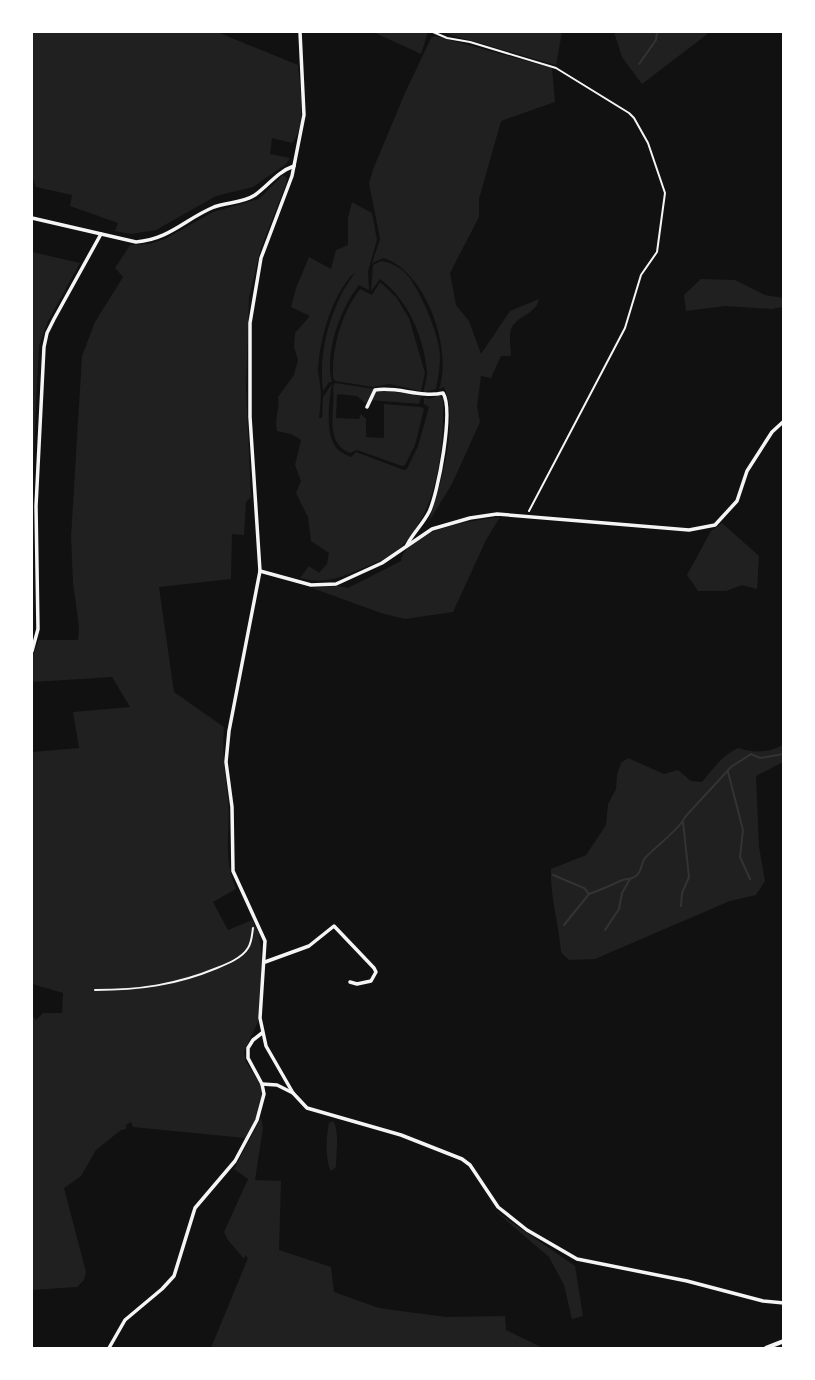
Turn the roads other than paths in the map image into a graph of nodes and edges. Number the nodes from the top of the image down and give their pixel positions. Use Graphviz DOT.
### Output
graph roads {
  1 [pos="300,32"];
  2 [pos="294,166"];
  3 [pos="32,218"];
  4 [pos="101,234"];
  5 [pos="367,407"];
  6 [pos="783,421"];
  7 [pos="407,547"];
  8 [pos="260,571"];
  9 [pos="34,637"];
  10 [pos="32,651"];
  11 [pos="265,962"];
  12 [pos="350,982"];
  13 [pos="262,1032"];
  14 [pos="262,1084"];
  15 [pos="293,1093"];
  16 [pos="783,1303"];
  17 [pos="783,1341"];
  18 [pos="109,1349"];
  19 [pos="766,1349"];
  1 -- 2 [label="street"];
  2 -- 4 [label="street"];
  2 -- 8 [label="street"];
  3 -- 4 [label="street"];
  4 -- 9 [label="street"];
  5 -- 7 [label="street"];
  6 -- 7 [label="street"];
  7 -- 8 [label="street"];
  8 -- 11 [label="street"];
  9 -- 10 [label="street"];
  11 -- 12 [label="street"];
  11 -- 13 [label="street"];
  13 -- 14 [label="street"];
  13 -- 15 [label="street"];
  14 -- 15 [label="street"];
  14 -- 18 [label="street"];
  15 -- 16 [label="street"];
  17 -- 19 [label="street"];
}
